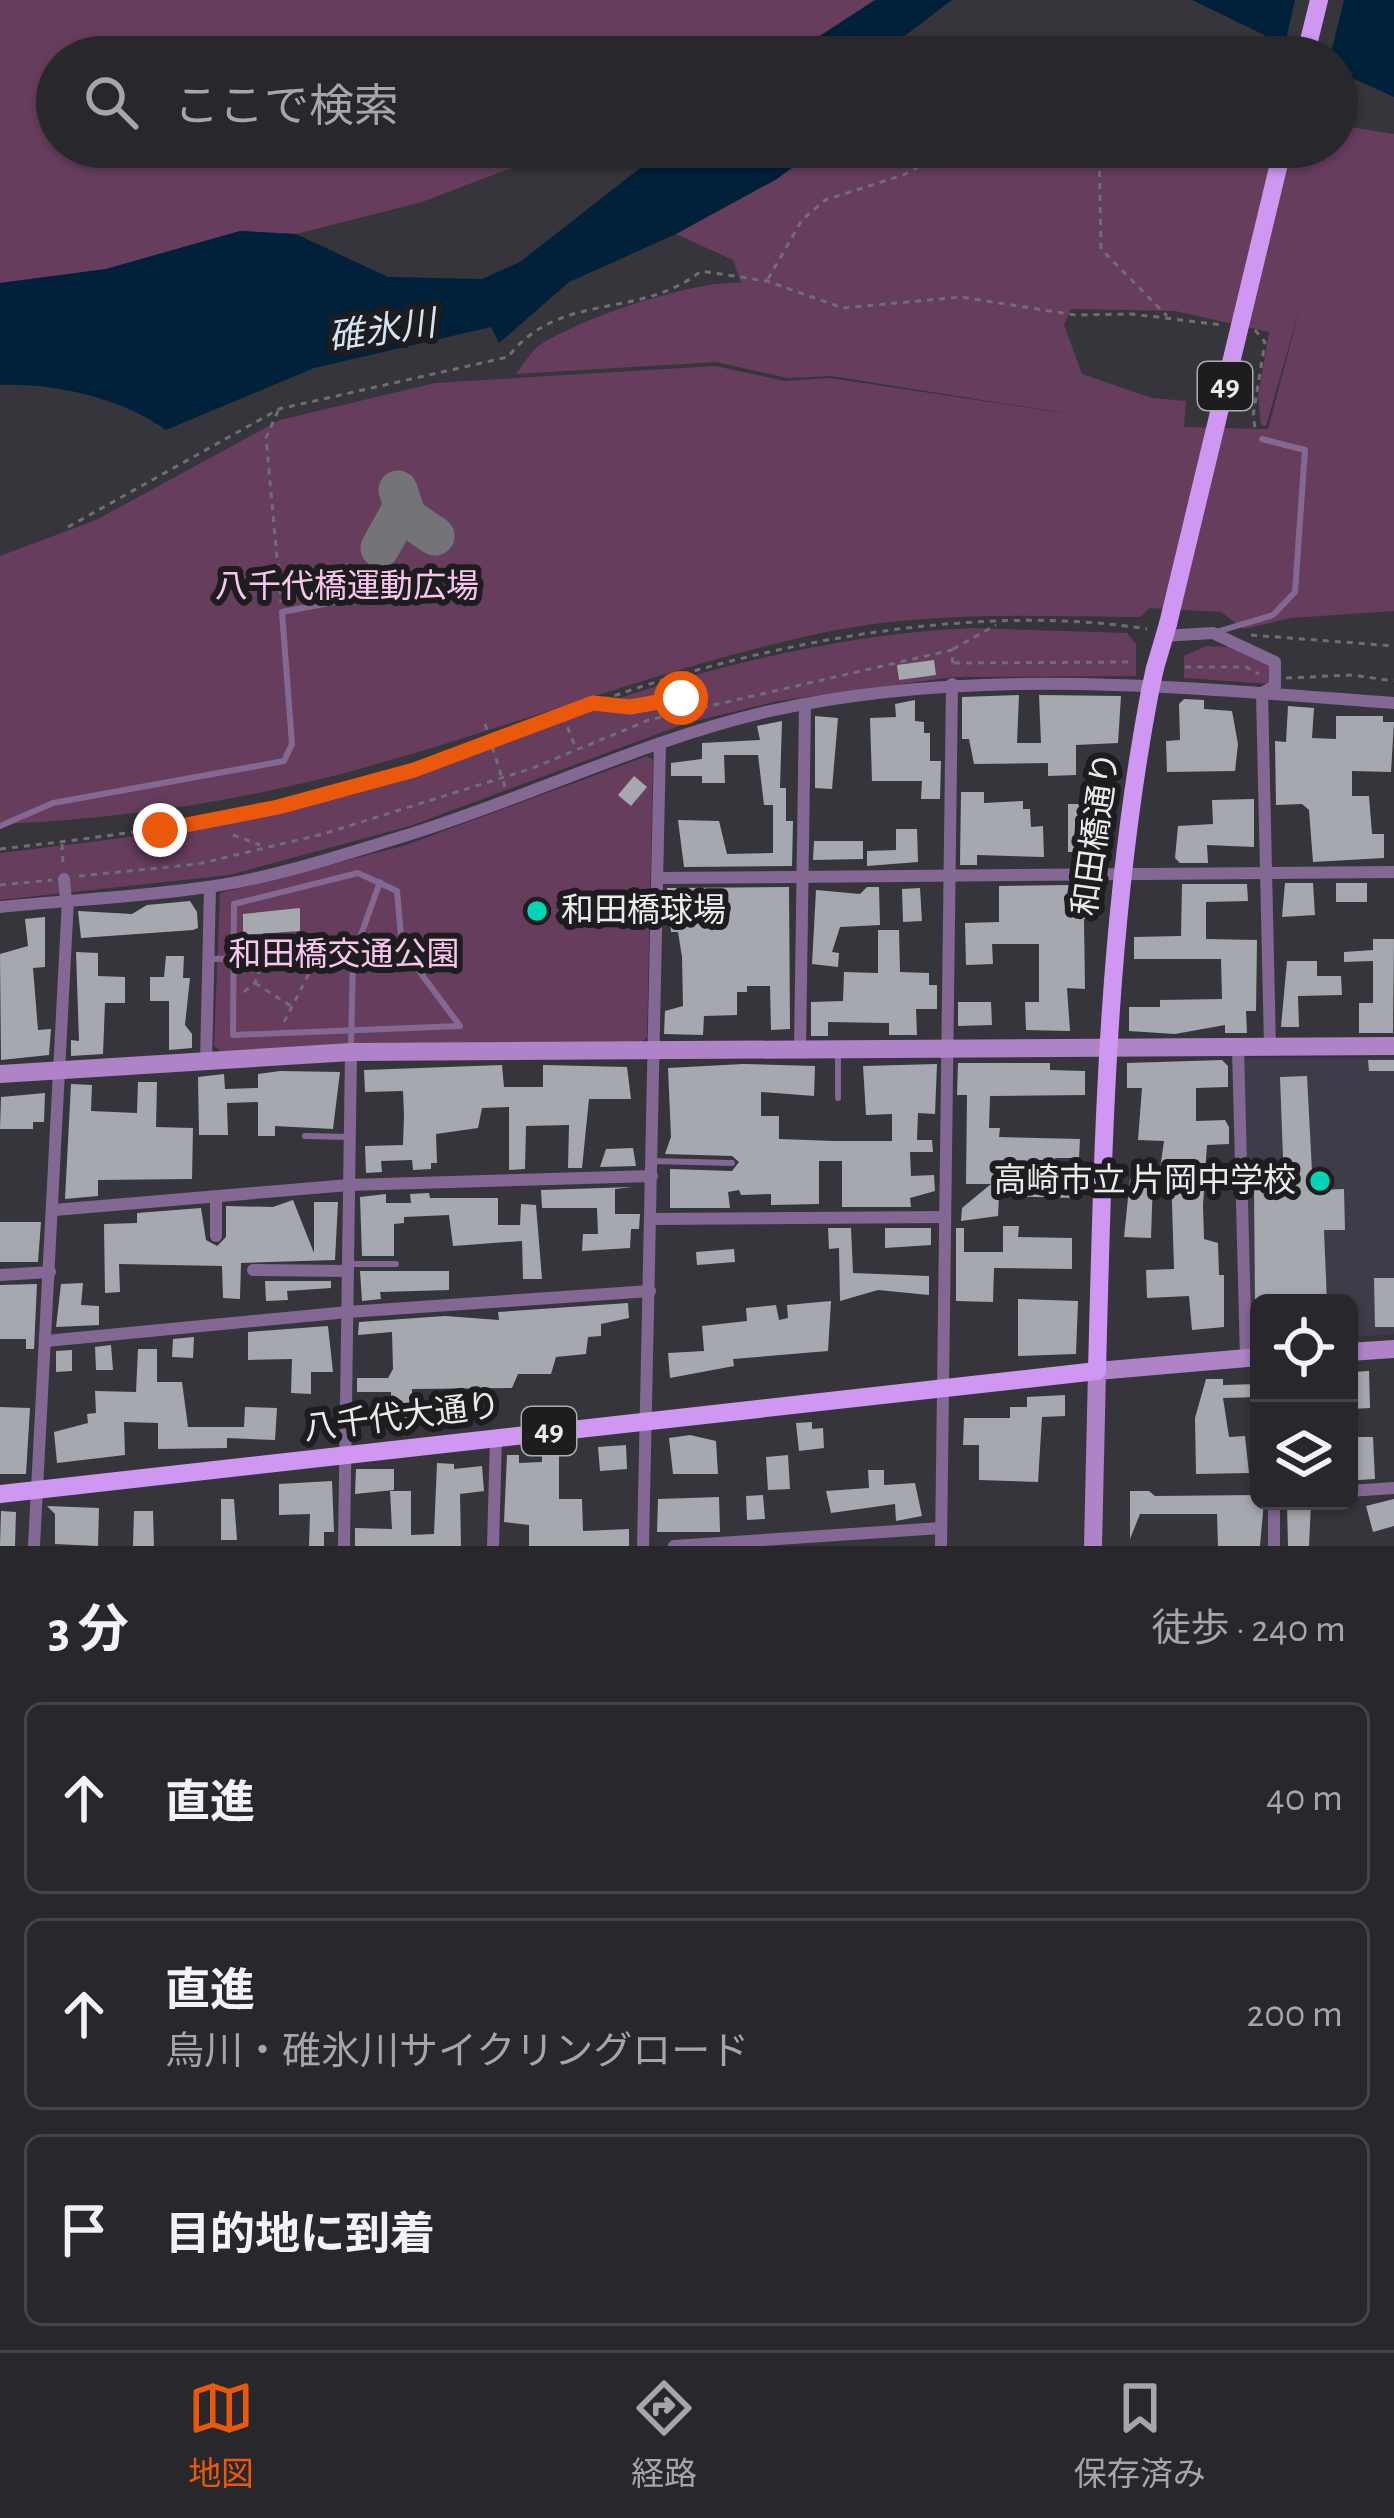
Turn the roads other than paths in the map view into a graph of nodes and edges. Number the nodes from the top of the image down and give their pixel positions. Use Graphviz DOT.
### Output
graph roads {
  1 [pos="1318,0"];
  2 [pos="1310,36"];
  3 [pos="1278,168"];
  4 [pos="1262,439"];
  5 [pos="360,597"];
  6 [pos="1159,630"];
  7 [pos="1213,633"];
  8 [pos="953,684"];
  9 [pos="1262,693"];
  10 [pos="1394,703"];
  11 [pos="805,705"];
  12 [pos="660,742"];
  13 [pos="0,826"];
  14 [pos="1394,872"];
  15 [pos="1266,874"];
  16 [pos="1119,875"];
  17 [pos="949,876"];
  18 [pos="802,877"];
  19 [pos="657,878"];
  20 [pos="64,879"];
  21 [pos="380,882"];
  22 [pos="210,887"];
  23 [pos="67,901"];
  24 [pos="0,907"];
  25 [pos="353,956"];
  26 [pos="406,956"];
  27 [pos="209,959"];
  28 [pos="230,959"];
  29 [pos="350,1029"];
  30 [pos="1394,1046"];
  31 [pos="1270,1047"];
  32 [pos="1105,1048"];
  33 [pos="1238,1048"];
  34 [pos="946,1049"];
  35 [pos="800,1050"];
  36 [pos="838,1050"];
  37 [pos="655,1051"];
  38 [pos="351,1052"];
  39 [pos="206,1062"];
  40 [pos="61,1071"];
  41 [pos="0,1074"];
  42 [pos="838,1098"];
  43 [pos="305,1136"];
  44 [pos="350,1137"];
  45 [pos="732,1162"];
  46 [pos="652,1169"];
  47 [pos="350,1185"];
  48 [pos="216,1197"];
  49 [pos="54,1210"];
  50 [pos="944,1217"];
  51 [pos="651,1219"];
  52 [pos="216,1236"];
  53 [pos="396,1264"];
  54 [pos="348,1267"];
  55 [pos="253,1270"];
  56 [pos="50,1272"];
  57 [pos="0,1275"];
  58 [pos="650,1291"];
  59 [pos="1250,1296"];
  60 [pos="348,1312"];
  61 [pos="46,1341"];
  62 [pos="1394,1349"];
  63 [pos="1358,1351"];
  64 [pos="1250,1358"];
  65 [pos="1097,1371"];
  66 [pos="940,1387"];
  67 [pos="647,1421"];
  68 [pos="496,1437"];
  69 [pos="345,1456"];
  70 [pos="1394,1488"];
  71 [pos="39,1490"];
  72 [pos="1358,1490"];
  73 [pos="0,1494"];
  74 [pos="1274,1510"];
  75 [pos="941,1528"];
  76 [pos="34,1546"];
  77 [pos="344,1546"];
  78 [pos="493,1546"];
  79 [pos="643,1546"];
  80 [pos="674,1546"];
  81 [pos="941,1546"];
  82 [pos="1093,1546"];
  83 [pos="1274,1546"];
  1 -- 2 [label="main road"];
  3 -- 6 [label="main road, 和田橋通り / 49, bridge"];
  4 -- 7 [label="lane"];
  5 -- 13 [label="lane"];
  6 -- 7 [label="street"];
  6 -- 16 [label="main road, 和田橋通り / 49, bridge"];
  7 -- 9 [label="street"];
  8 -- 9 [label="street"];
  8 -- 11 [label="street"];
  8 -- 17 [label="street"];
  9 -- 10 [label="street"];
  9 -- 15 [label="street"];
  11 -- 12 [label="street"];
  11 -- 18 [label="street"];
  12 -- 19 [label="street"];
  12 -- 22 [label="street"];
  14 -- 15 [label="street"];
  15 -- 16 [label="street"];
  15 -- 31 [label="street"];
  16 -- 17 [label="street"];
  16 -- 32 [label="main road, 和田橋通り / 49"];
  17 -- 18 [label="street"];
  17 -- 34 [label="street"];
  18 -- 19 [label="street"];
  18 -- 35 [label="street"];
  19 -- 37 [label="street"];
  20 -- 23 [label="street"];
  21 -- 25 [label="lane"];
  21 -- 26 [label="lane"];
  21 -- 28 [label="lane"];
  22 -- 23 [label="street"];
  22 -- 27 [label="street"];
  23 -- 24 [label="street"];
  23 -- 40 [label="street"];
  25 -- 26 [label="lane"];
  25 -- 28 [label="lane"];
  25 -- 29 [label="lane"];
  26 -- 29 [label="lane"];
  27 -- 28 [label="lane"];
  27 -- 39 [label="street"];
  28 -- 29 [label="lane"];
  29 -- 38 [label="lane"];
  30 -- 31 [label="street"];
  31 -- 33 [label="street"];
  32 -- 33 [label="street"];
  32 -- 34 [label="street"];
  32 -- 65 [label="main road, 和田橋通り / 49"];
  33 -- 59 [label="street"];
  34 -- 36 [label="street"];
  34 -- 50 [label="street"];
  35 -- 36 [label="street"];
  35 -- 37 [label="street"];
  36 -- 42 [label="lane"];
  37 -- 38 [label="street"];
  37 -- 46 [label="street"];
  38 -- 39 [label="street"];
  38 -- 44 [label="street"];
  39 -- 40 [label="street"];
  40 -- 41 [label="street"];
  40 -- 49 [label="street"];
  43 -- 44 [label="lane"];
  44 -- 47 [label="street"];
  45 -- 46 [label="lane"];
  46 -- 47 [label="street"];
  46 -- 51 [label="street"];
  47 -- 48 [label="street"];
  47 -- 54 [label="street"];
  48 -- 49 [label="street"];
  48 -- 52 [label="street"];
  49 -- 56 [label="street"];
  50 -- 51 [label="street"];
  50 -- 66 [label="street"];
  51 -- 58 [label="street"];
  53 -- 54 [label="lane"];
  54 -- 55 [label="street"];
  54 -- 60 [label="street"];
  56 -- 57 [label="street"];
  56 -- 61 [label="street"];
  58 -- 60 [label="street"];
  58 -- 67 [label="street"];
  60 -- 61 [label="street"];
  60 -- 69 [label="street"];
  61 -- 71 [label="street"];
  62 -- 63 [label="street"];
  64 -- 65 [label="street"];
  65 -- 66 [label="main road, 八千代大通り / 49"];
  65 -- 82 [label="street, 和田橋通り"];
  66 -- 67 [label="main road, 八千代大通り / 49"];
  66 -- 75 [label="street"];
  67 -- 68 [label="main road, 八千代大通り / 49"];
  67 -- 79 [label="street"];
  68 -- 69 [label="main road, 八千代大通り / 49"];
  68 -- 78 [label="street"];
  69 -- 71 [label="main road, 八千代大通り / 49"];
  69 -- 77 [label="street"];
  70 -- 72 [label="street"];
  71 -- 73 [label="main road, 八千代大通り / 49"];
  71 -- 76 [label="street"];
  74 -- 83 [label="street"];
  75 -- 80 [label="street"];
  75 -- 81 [label="street"];
}
